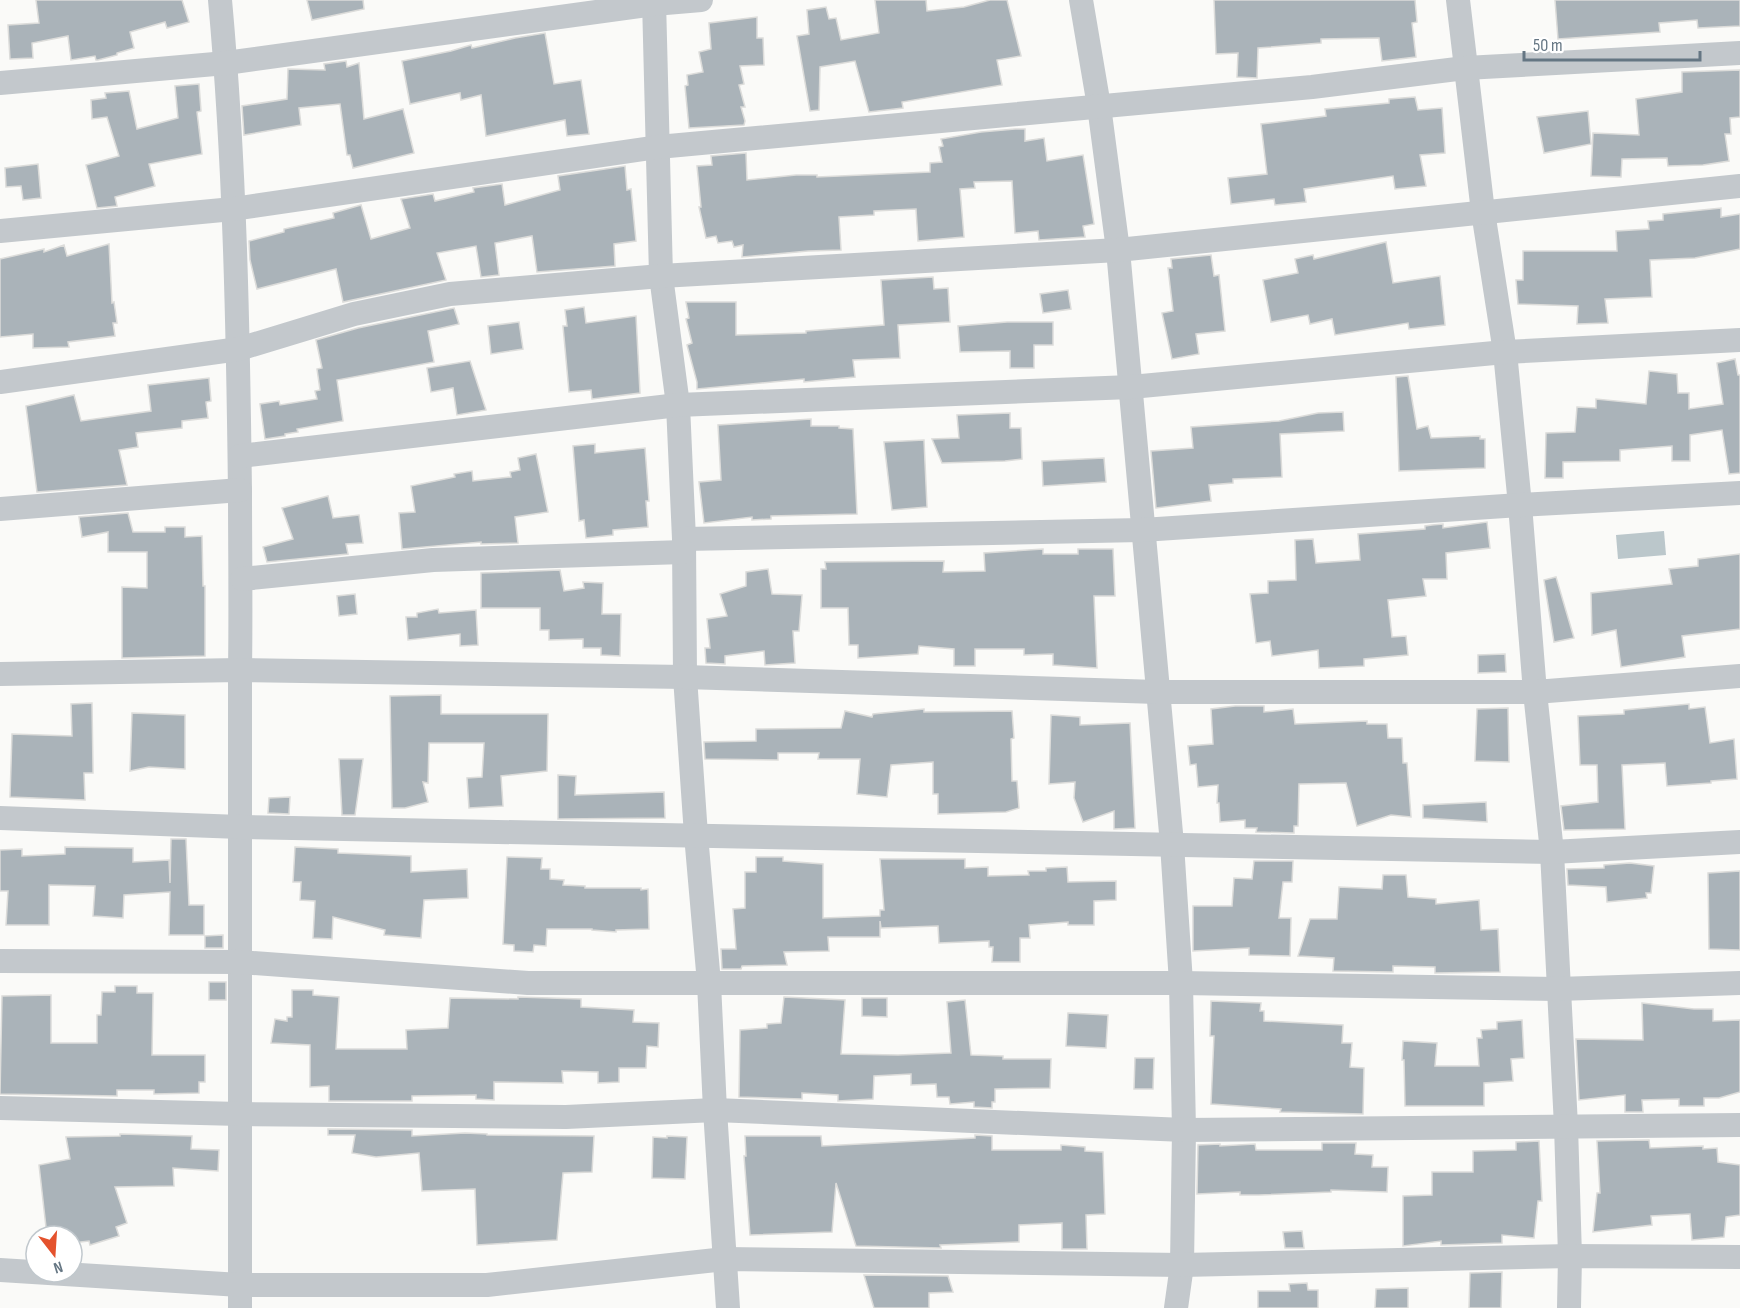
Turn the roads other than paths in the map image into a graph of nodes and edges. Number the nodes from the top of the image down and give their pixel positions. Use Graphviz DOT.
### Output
graph roads {
  1 [pos="220,0"];
  2 [pos="700,0"];
  3 [pos="1081,0"];
  4 [pos="1458,0"];
  5 [pos="654,2"];
  6 [pos="1740,53"];
  7 [pos="226,63"];
  8 [pos="1465,68"];
  9 [pos="0,83"];
  10 [pos="1099,106"];
  11 [pos="658,147"];
  12 [pos="1740,186"];
  13 [pos="233,209"];
  14 [pos="1483,212"];
  15 [pos="0,231"];
  16 [pos="1118,250"];
  17 [pos="661,276"];
  18 [pos="1740,340"];
  19 [pos="239,349"];
  20 [pos="1504,352"];
  21 [pos="0,382"];
  22 [pos="1131,387"];
  23 [pos="678,405"];
  24 [pos="240,456"];
  25 [pos="240,490"];
  26 [pos="1740,493"];
  27 [pos="1520,505"];
  28 [pos="0,510"];
  29 [pos="1142,530"];
  30 [pos="684,546"];
  31 [pos="242,579"];
  32 [pos="240,670"];
  33 [pos="0,674"];
  34 [pos="1740,676"];
  35 [pos="685,678"];
  36 [pos="1157,692"];
  37 [pos="1534,692"];
  38 [pos="0,818"];
  39 [pos="240,827"];
  40 [pos="696,835"];
  41 [pos="1740,842"];
  42 [pos="1172,844"];
  43 [pos="1552,852"];
  44 [pos="0,961"];
  45 [pos="240,962"];
  46 [pos="709,983"];
  47 [pos="1181,983"];
  48 [pos="1740,983"];
  49 [pos="1558,989"];
  50 [pos="0,1108"];
  51 [pos="715,1110"];
  52 [pos="240,1114"];
  53 [pos="1740,1125"];
  54 [pos="1566,1126"];
  55 [pos="1184,1130"];
  56 [pos="1570,1256"];
  57 [pos="1740,1257"];
  58 [pos="725,1259"];
  59 [pos="1182,1265"];
  60 [pos="0,1270"];
  61 [pos="240,1297"];
  62 [pos="728,1308"];
  63 [pos="1176,1308"];
  64 [pos="1569,1308"];
  1 -- 7 [label="street"];
  2 -- 5 [label="street"];
  3 -- 10 [label="street"];
  4 -- 8 [label="street"];
  5 -- 7 [label="street"];
  5 -- 11 [label="street"];
  6 -- 8 [label="street"];
  7 -- 9 [label="street"];
  7 -- 13 [label="street"];
  8 -- 10 [label="street"];
  8 -- 14 [label="street"];
  10 -- 11 [label="street"];
  10 -- 16 [label="street"];
  11 -- 13 [label="street"];
  11 -- 17 [label="street"];
  12 -- 14 [label="street"];
  13 -- 15 [label="street"];
  13 -- 19 [label="street"];
  14 -- 16 [label="street"];
  14 -- 20 [label="street"];
  16 -- 17 [label="street"];
  16 -- 22 [label="street"];
  17 -- 19 [label="street"];
  17 -- 23 [label="street"];
  18 -- 20 [label="street"];
  19 -- 21 [label="street"];
  19 -- 24 [label="street"];
  20 -- 22 [label="street"];
  20 -- 27 [label="street"];
  22 -- 23 [label="street"];
  22 -- 29 [label="street"];
  23 -- 24 [label="street"];
  23 -- 30 [label="street"];
  24 -- 25 [label="street"];
  25 -- 28 [label="street"];
  25 -- 31 [label="street"];
  26 -- 27 [label="street"];
  27 -- 29 [label="street"];
  27 -- 37 [label="street"];
  29 -- 30 [label="street"];
  29 -- 36 [label="street"];
  30 -- 31 [label="street"];
  30 -- 35 [label="street"];
  31 -- 32 [label="street"];
  32 -- 33 [label="street"];
  32 -- 35 [label="street"];
  32 -- 39 [label="street"];
  34 -- 37 [label="street"];
  35 -- 36 [label="street"];
  35 -- 40 [label="street"];
  36 -- 37 [label="street"];
  36 -- 42 [label="street"];
  37 -- 43 [label="street"];
  38 -- 39 [label="street"];
  39 -- 40 [label="street"];
  39 -- 45 [label="street"];
  40 -- 42 [label="street"];
  40 -- 46 [label="street"];
  41 -- 43 [label="street"];
  42 -- 43 [label="street"];
  42 -- 47 [label="street"];
  43 -- 49 [label="street"];
  44 -- 45 [label="street"];
  45 -- 46 [label="street"];
  45 -- 52 [label="street"];
  46 -- 47 [label="street"];
  46 -- 51 [label="street"];
  47 -- 49 [label="street"];
  47 -- 55 [label="street"];
  48 -- 49 [label="street"];
  49 -- 54 [label="street"];
  50 -- 52 [label="street"];
  51 -- 52 [label="street"];
  51 -- 55 [label="street"];
  51 -- 58 [label="street"];
  52 -- 61 [label="street"];
  53 -- 54 [label="street"];
  54 -- 55 [label="street"];
  54 -- 56 [label="street"];
  55 -- 59 [label="street"];
  56 -- 57 [label="street"];
  56 -- 59 [label="street"];
  56 -- 64 [label="street"];
  58 -- 59 [label="street"];
  58 -- 61 [label="street"];
  58 -- 62 [label="street"];
  59 -- 63 [label="street"];
  60 -- 61 [label="street"];
}
